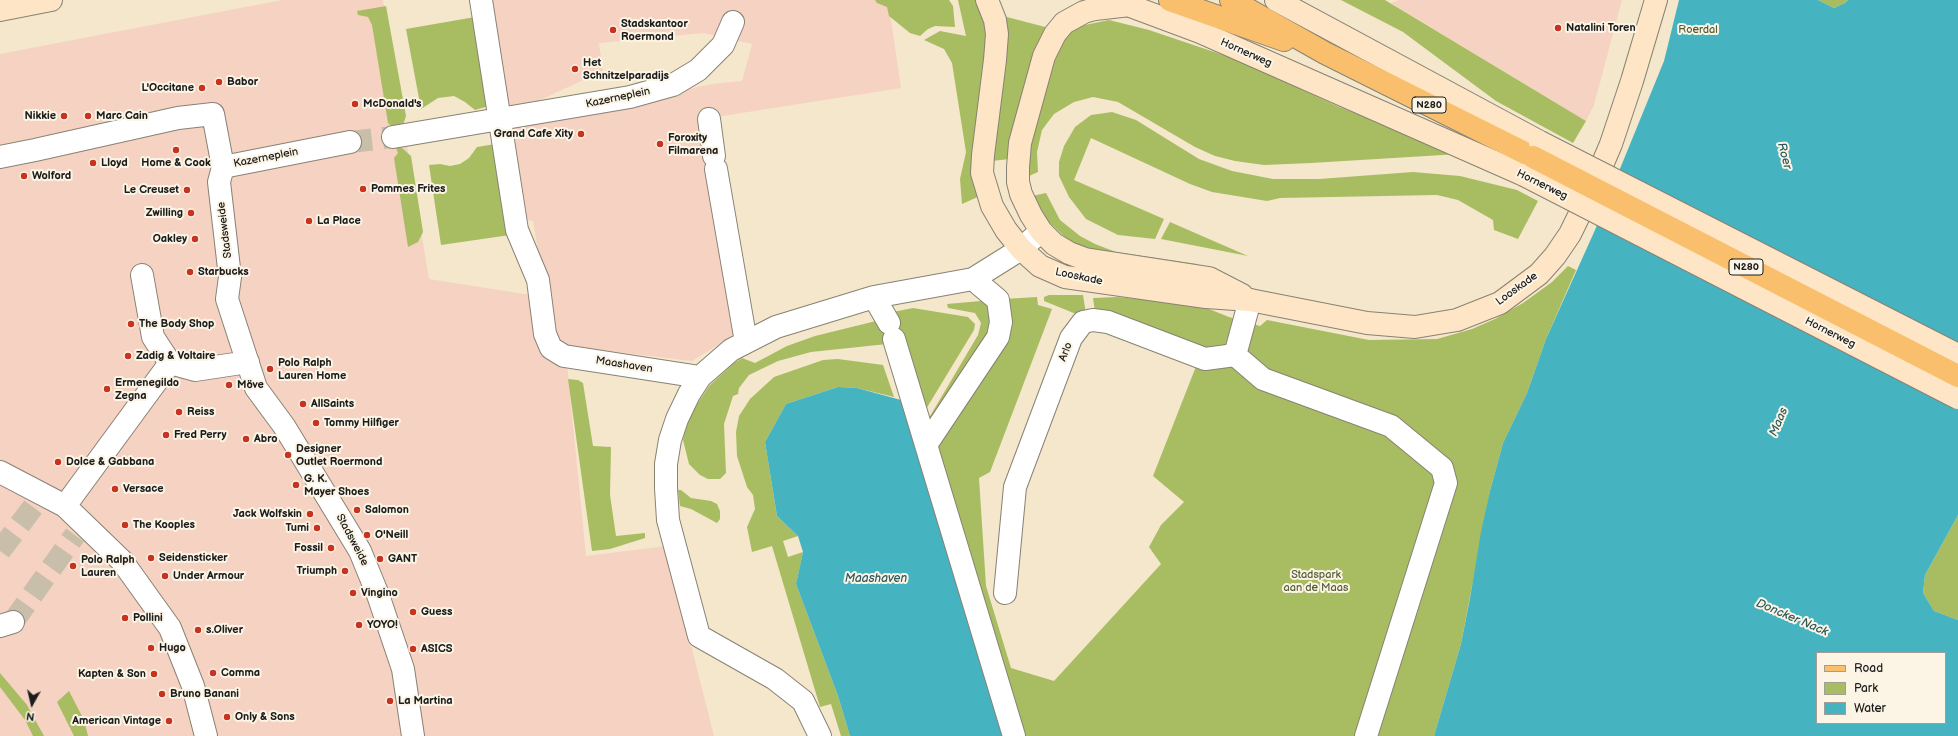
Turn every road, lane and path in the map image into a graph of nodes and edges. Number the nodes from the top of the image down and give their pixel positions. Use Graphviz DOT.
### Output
graph roads {
  1 [pos="51,0"];
  2 [pos="481,0"];
  3 [pos="987,0"];
  4 [pos="1170,0"];
  5 [pos="1231,0"];
  6 [pos="1276,0"];
  7 [pos="1656,0"];
  8 [pos="1121,3"];
  9 [pos="0,10"];
  10 [pos="733,22"];
  11 [pos="1325,53"];
  12 [pos="708,119"];
  13 [pos="499,121"];
  14 [pos="393,138"];
  15 [pos="350,142"];
  16 [pos="0,157"];
  17 [pos="1532,158"];
  18 [pos="223,167"];
  19 [pos="1041,231"];
  20 [pos="1021,249"];
  21 [pos="142,274"];
  22 [pos="973,279"];
  23 [pos="874,297"];
  24 [pos="1250,300"];
  25 [pos="746,342"];
  26 [pos="1235,355"];
  27 [pos="1958,355"];
  28 [pos="248,362"];
  29 [pos="170,363"];
  30 [pos="1958,376"];
  31 [pos="700,377"];
  32 [pos="1958,398"];
  33 [pos="926,445"];
  34 [pos="0,472"];
  35 [pos="65,506"];
  36 [pos="1005,593"];
  37 [pos="206,736"];
  38 [pos="413,736"];
  39 [pos="820,736"];
  40 [pos="1014,736"];
  41 [pos="1366,736"];
  1 -- 9 [label="main road"];
  2 -- 13 [label="street"];
  3 -- 20 [label="main road, Looskade"];
  4 -- 11 [label="main road, Hornerweg / N280"];
  5 -- 11 [label="main road, Hornerweg / N280"];
  6 -- 17 [label="main road, Hornerweg / N280"];
  7 -- 24 [label="main road, Looskade"];
  8 -- 17 [label="main road, Hornerweg / N280"];
  8 -- 19 [label="main road, Looskade"];
  10 -- 13 [label="street, Kazerneplein"];
  11 -- 17 [label="main road, Hornerweg / N280"];
  12 -- 25 [label="street"];
  13 -- 14 [label="street, Kazerneplein"];
  13 -- 31 [label="street, Maashaven"];
  15 -- 18 [label="street, Kazerneplein"];
  16 -- 18 [label="street, Kazerneplein"];
  17 -- 27 [label="main road, Hornerweg / N280, bridge"];
  17 -- 30 [label="main road, Hornerweg / N280, bridge"];
  17 -- 32 [label="main road, Hornerweg / N280, bridge"];
  18 -- 28 [label="street, Stadsweide"];
  19 -- 20 [label="street"];
  19 -- 24 [label="main road, Looskade"];
  20 -- 22 [label="street"];
  20 -- 24 [label="main road, Looskade"];
  21 -- 29 [label="street"];
  22 -- 23 [label="street"];
  22 -- 33 [label="street"];
  23 -- 25 [label="street"];
  23 -- 33 [label="street"];
  24 -- 26 [label="street"];
  25 -- 31 [label="street"];
  26 -- 36 [label="street, Arlo"];
  26 -- 41 [label="street"];
  28 -- 29 [label="street"];
  28 -- 38 [label="street, Stadsweide"];
  29 -- 35 [label="street"];
  31 -- 39 [label="street"];
  33 -- 40 [label="street"];
  34 -- 35 [label="street"];
  35 -- 37 [label="street"];
}
